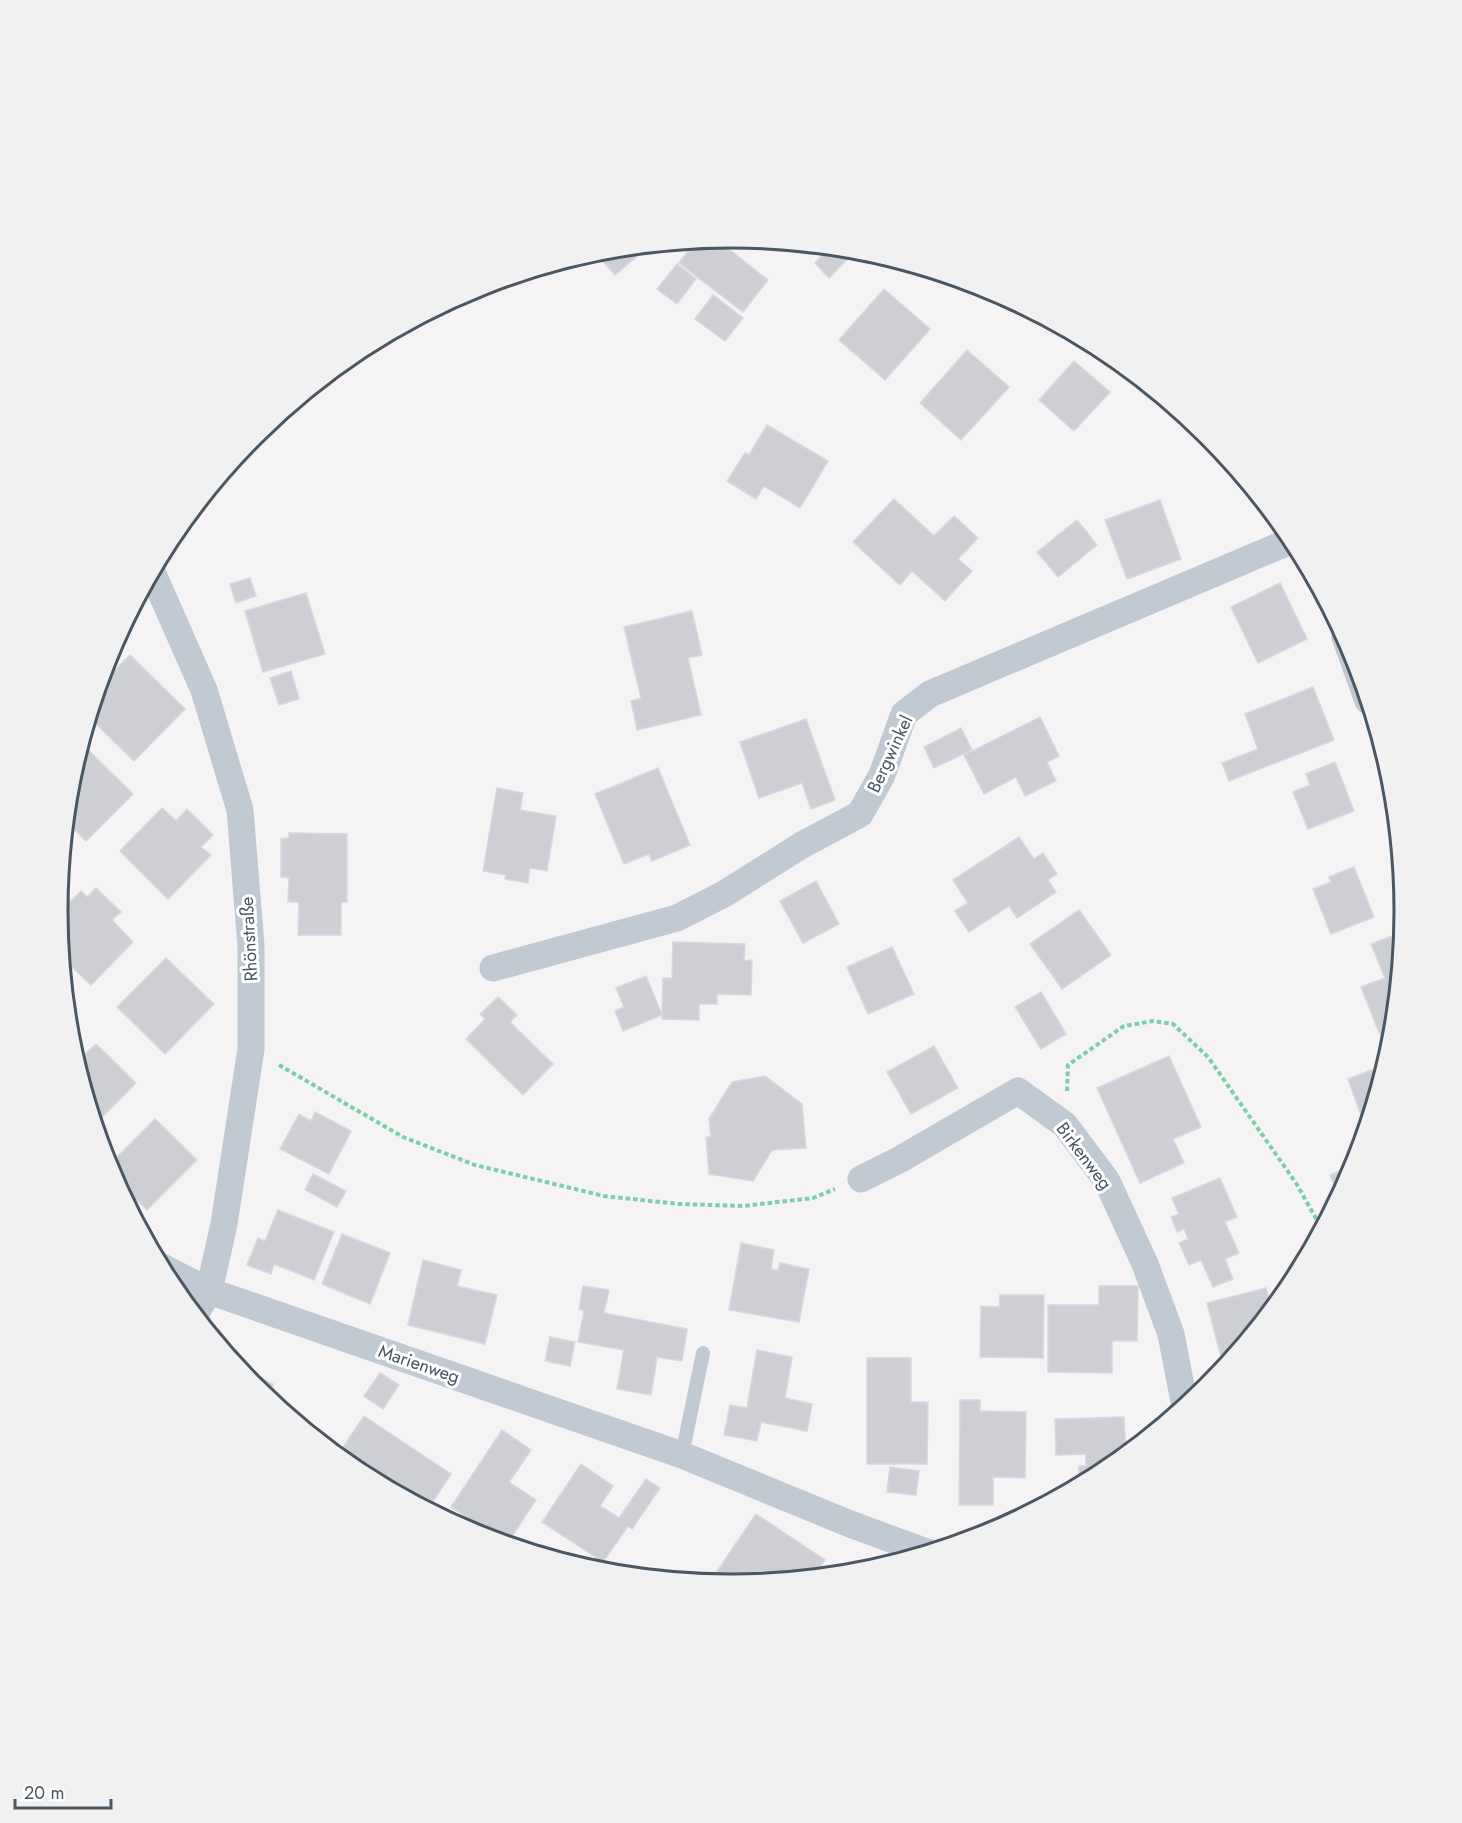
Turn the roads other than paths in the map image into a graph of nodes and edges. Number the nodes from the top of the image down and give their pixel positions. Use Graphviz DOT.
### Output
graph roads {
  1 [pos="1284,544"];
  2 [pos="156,580"];
  3 [pos="493,968"];
  4 [pos="861,1179"];
  5 [pos="175,1274"];
  6 [pos="209,1291"];
  7 [pos="199,1307"];
  8 [pos="703,1353"];
  9 [pos="1183,1396"];
  10 [pos="682,1455"];
  11 [pos="917,1548"];
  1 -- 3 [label="street, Bergwinkel"];
  2 -- 6 [label="street, Rhönstraße"];
  4 -- 9 [label="street, Birkenweg"];
  5 -- 6 [label="street, Marienweg"];
  6 -- 7 [label="street, Rhönstraße"];
  6 -- 10 [label="street, Marienweg"];
  8 -- 10 [label="lane"];
  10 -- 11 [label="street, Marienweg"];
}
